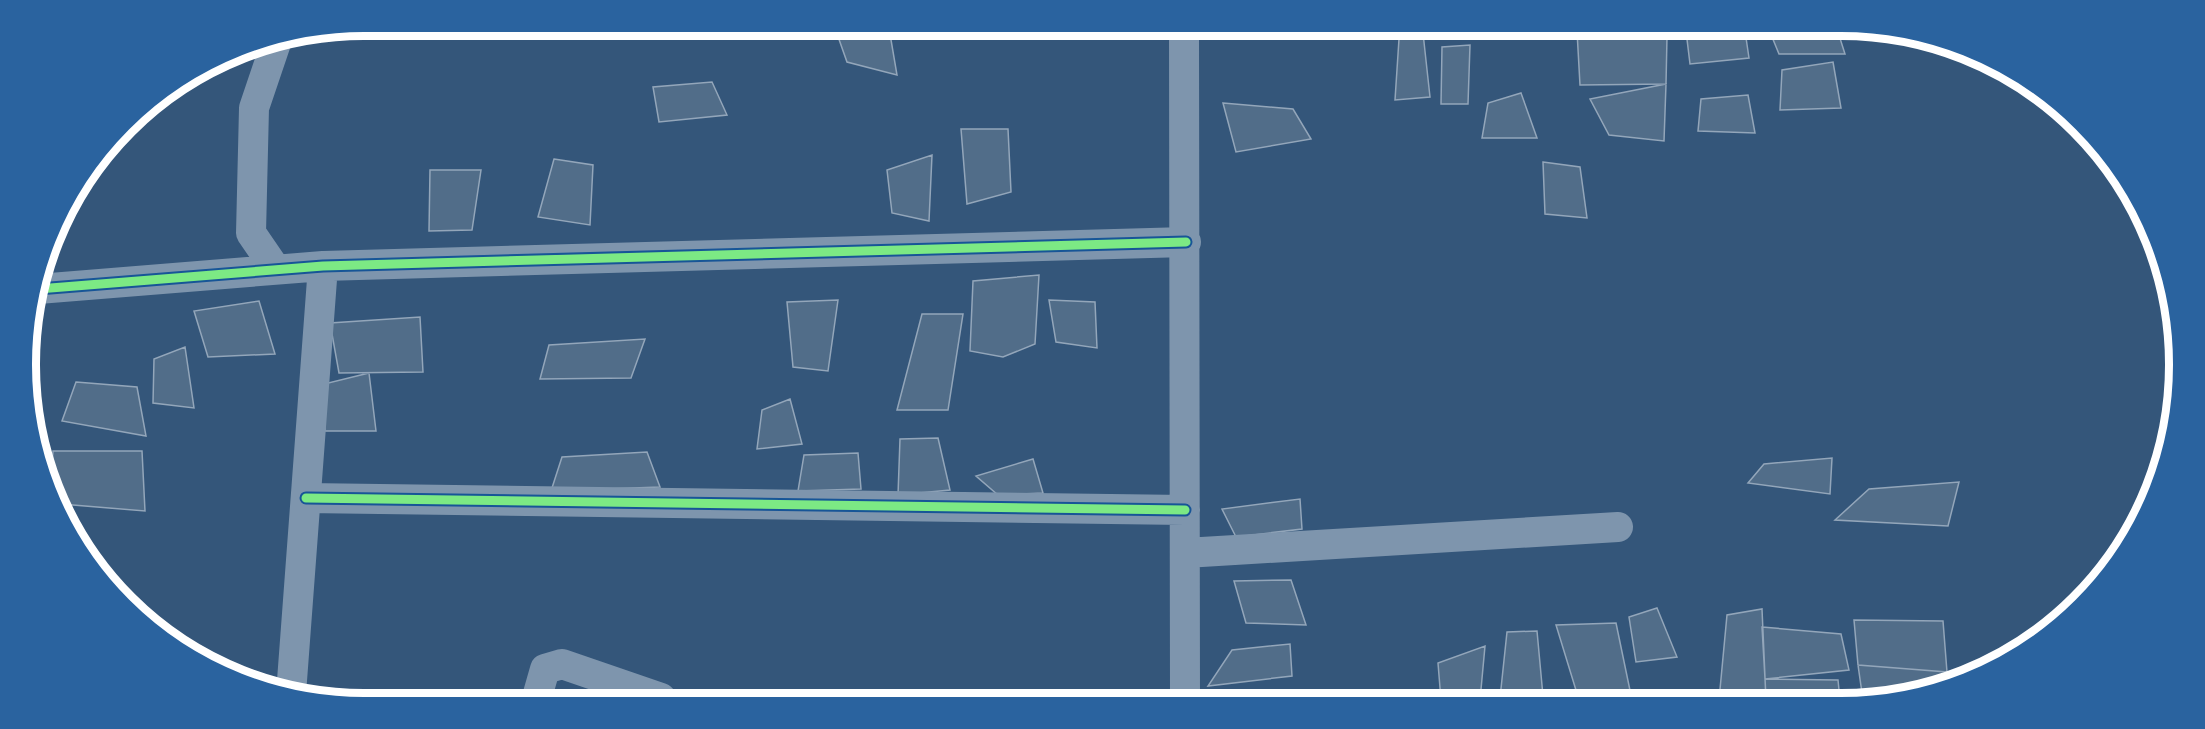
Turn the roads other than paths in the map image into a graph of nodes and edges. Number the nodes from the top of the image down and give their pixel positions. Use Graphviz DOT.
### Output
graph roads {
  1 [pos="1184,36"];
  2 [pos="274,48"];
  3 [pos="1186,242"];
  4 [pos="323,266"];
  5 [pos="275,268"];
  6 [pos="45,288"];
  7 [pos="306,498"];
  8 [pos="1185,510"];
  9 [pos="1618,527"];
  10 [pos="1185,553"];
  11 [pos="292,685"];
  12 [pos="538,693"];
  13 [pos="646,693"];
  14 [pos="1185,693"];
  1 -- 3 [label="street"];
  2 -- 5 [label="street"];
  3 -- 4 [label="street"];
  3 -- 8 [label="street"];
  4 -- 5 [label="street"];
  4 -- 7 [label="street"];
  5 -- 6 [label="street"];
  7 -- 8 [label="street"];
  7 -- 11 [label="street"];
  8 -- 10 [label="street"];
  9 -- 10 [label="street"];
  10 -- 14 [label="street"];
  12 -- 13 [label="street"];
}
